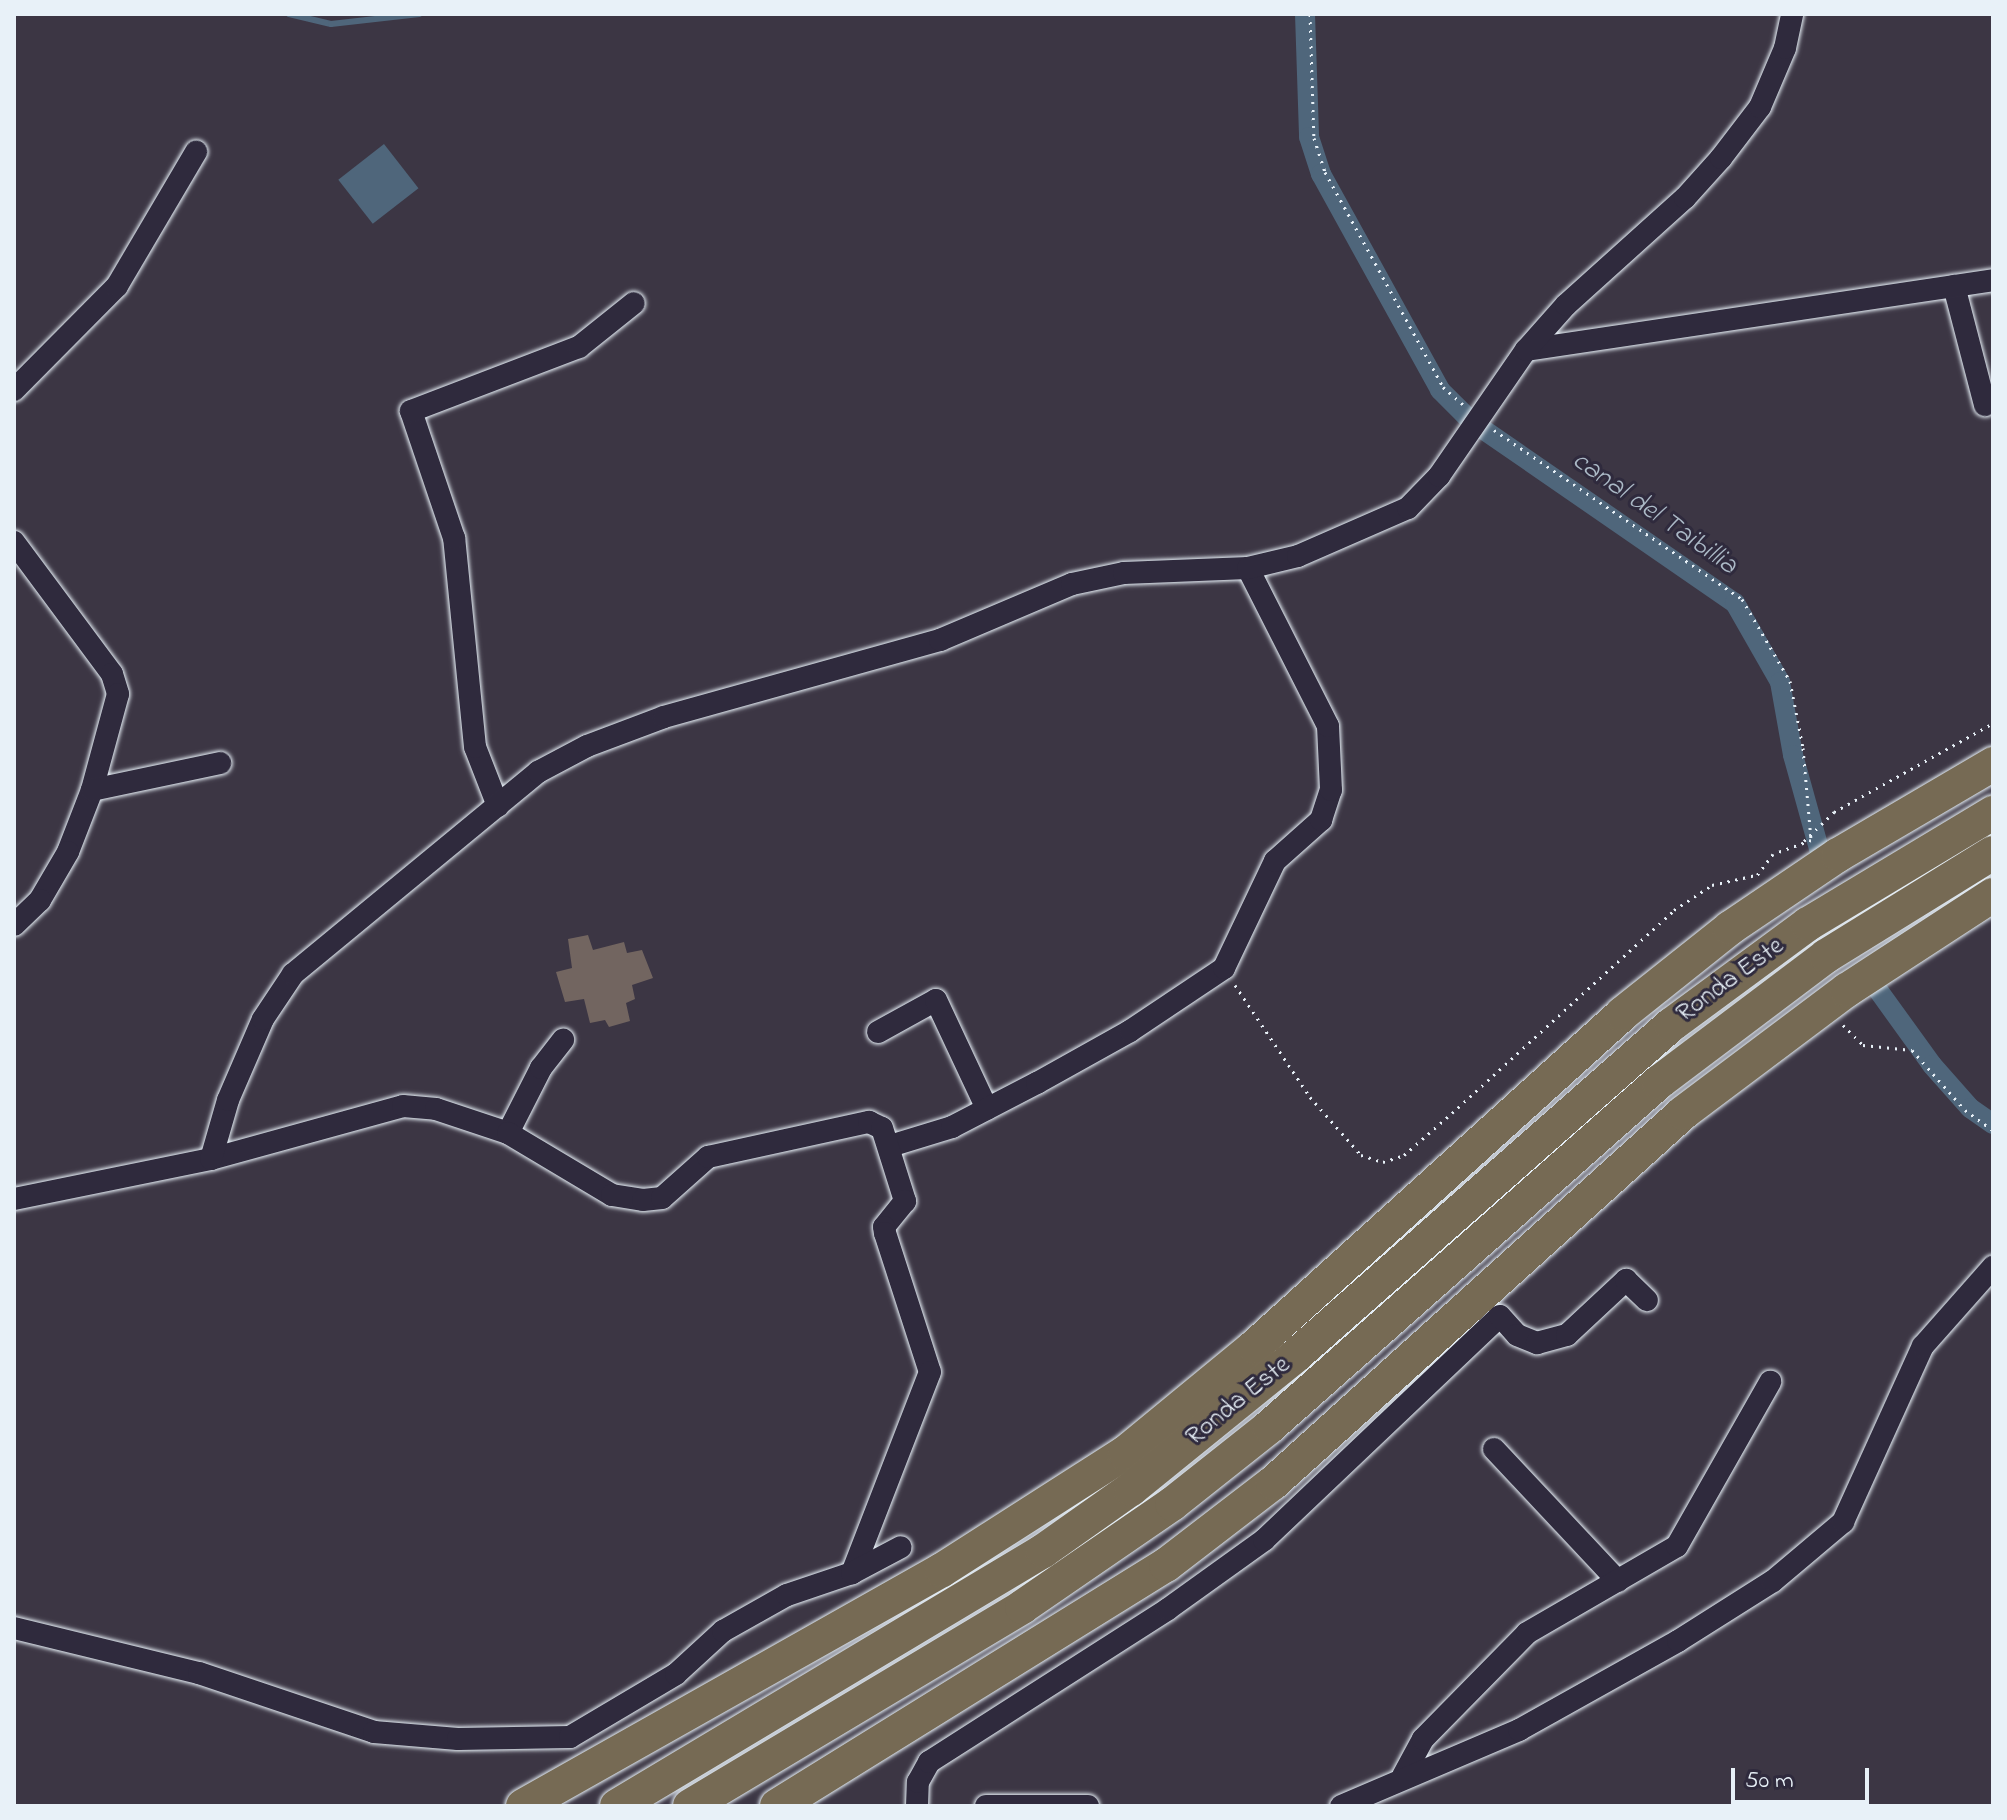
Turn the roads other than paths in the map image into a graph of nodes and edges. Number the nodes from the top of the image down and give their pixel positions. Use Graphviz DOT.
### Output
graph roads {
  1 [pos="1792,14"];
  2 [pos="196,152"];
  3 [pos="1993,280"];
  4 [pos="1954,286"];
  5 [pos="634,303"];
  6 [pos="1526,350"];
  7 [pos="14,390"];
  8 [pos="1985,405"];
  9 [pos="14,542"];
  10 [pos="1248,568"];
  11 [pos="220,763"];
  12 [pos="1993,764"];
  13 [pos="92,790"];
  14 [pos="498,806"];
  15 [pos="1993,813"];
  16 [pos="1993,853"];
  17 [pos="1993,895"];
  18 [pos="14,925"];
  19 [pos="878,1032"];
  20 [pos="563,1040"];
  21 [pos="987,1109"];
  22 [pos="508,1133"];
  23 [pos="890,1146"];
  24 [pos="211,1159"];
  25 [pos="14,1199"];
  26 [pos="1993,1267"];
  27 [pos="1647,1300"];
  28 [pos="1770,1382"];
  29 [pos="1494,1449"];
  30 [pos="1123,1539"];
  31 [pos="901,1547"];
  32 [pos="852,1573"];
  33 [pos="1618,1581"];
  34 [pos="14,1628"];
  35 [pos="898,1639"];
  36 [pos="1403,1776"];
  37 [pos="523,1806"];
  38 [pos="551,1806"];
  39 [pos="617,1806"];
  40 [pos="690,1806"];
  41 [pos="730,1806"];
  42 [pos="777,1806"];
  43 [pos="917,1806"];
  44 [pos="986,1806"];
  45 [pos="1088,1806"];
  46 [pos="1341,1806"];
  1 -- 6 [label="street"];
  2 -- 7 [label="street"];
  3 -- 4 [label="street"];
  4 -- 6 [label="street"];
  4 -- 8 [label="street"];
  5 -- 14 [label="street"];
  6 -- 10 [label="street"];
  9 -- 13 [label="street"];
  10 -- 14 [label="street"];
  10 -- 21 [label="street"];
  11 -- 13 [label="street"];
  12 -- 37 [label="highway"];
  13 -- 18 [label="street"];
  14 -- 24 [label="street"];
  15 -- 35 [label="highway, Ronda Este"];
  16 -- 30 [label="highway, Ronda Este"];
  17 -- 42 [label="highway"];
  19 -- 21 [label="street"];
  20 -- 22 [label="street"];
  21 -- 23 [label="street"];
  22 -- 23 [label="street"];
  22 -- 24 [label="street"];
  23 -- 32 [label="street"];
  24 -- 25 [label="street"];
  26 -- 36 [label="street"];
  27 -- 43 [label="street"];
  28 -- 33 [label="street"];
  29 -- 33 [label="street"];
  30 -- 40 [label="highway, Ronda Este"];
  30 -- 41 [label="highway"];
  31 -- 32 [label="street"];
  32 -- 34 [label="street"];
  33 -- 36 [label="street"];
  35 -- 38 [label="highway"];
  35 -- 39 [label="highway, Ronda Este"];
  36 -- 46 [label="street"];
  44 -- 45 [label="street"];
}
